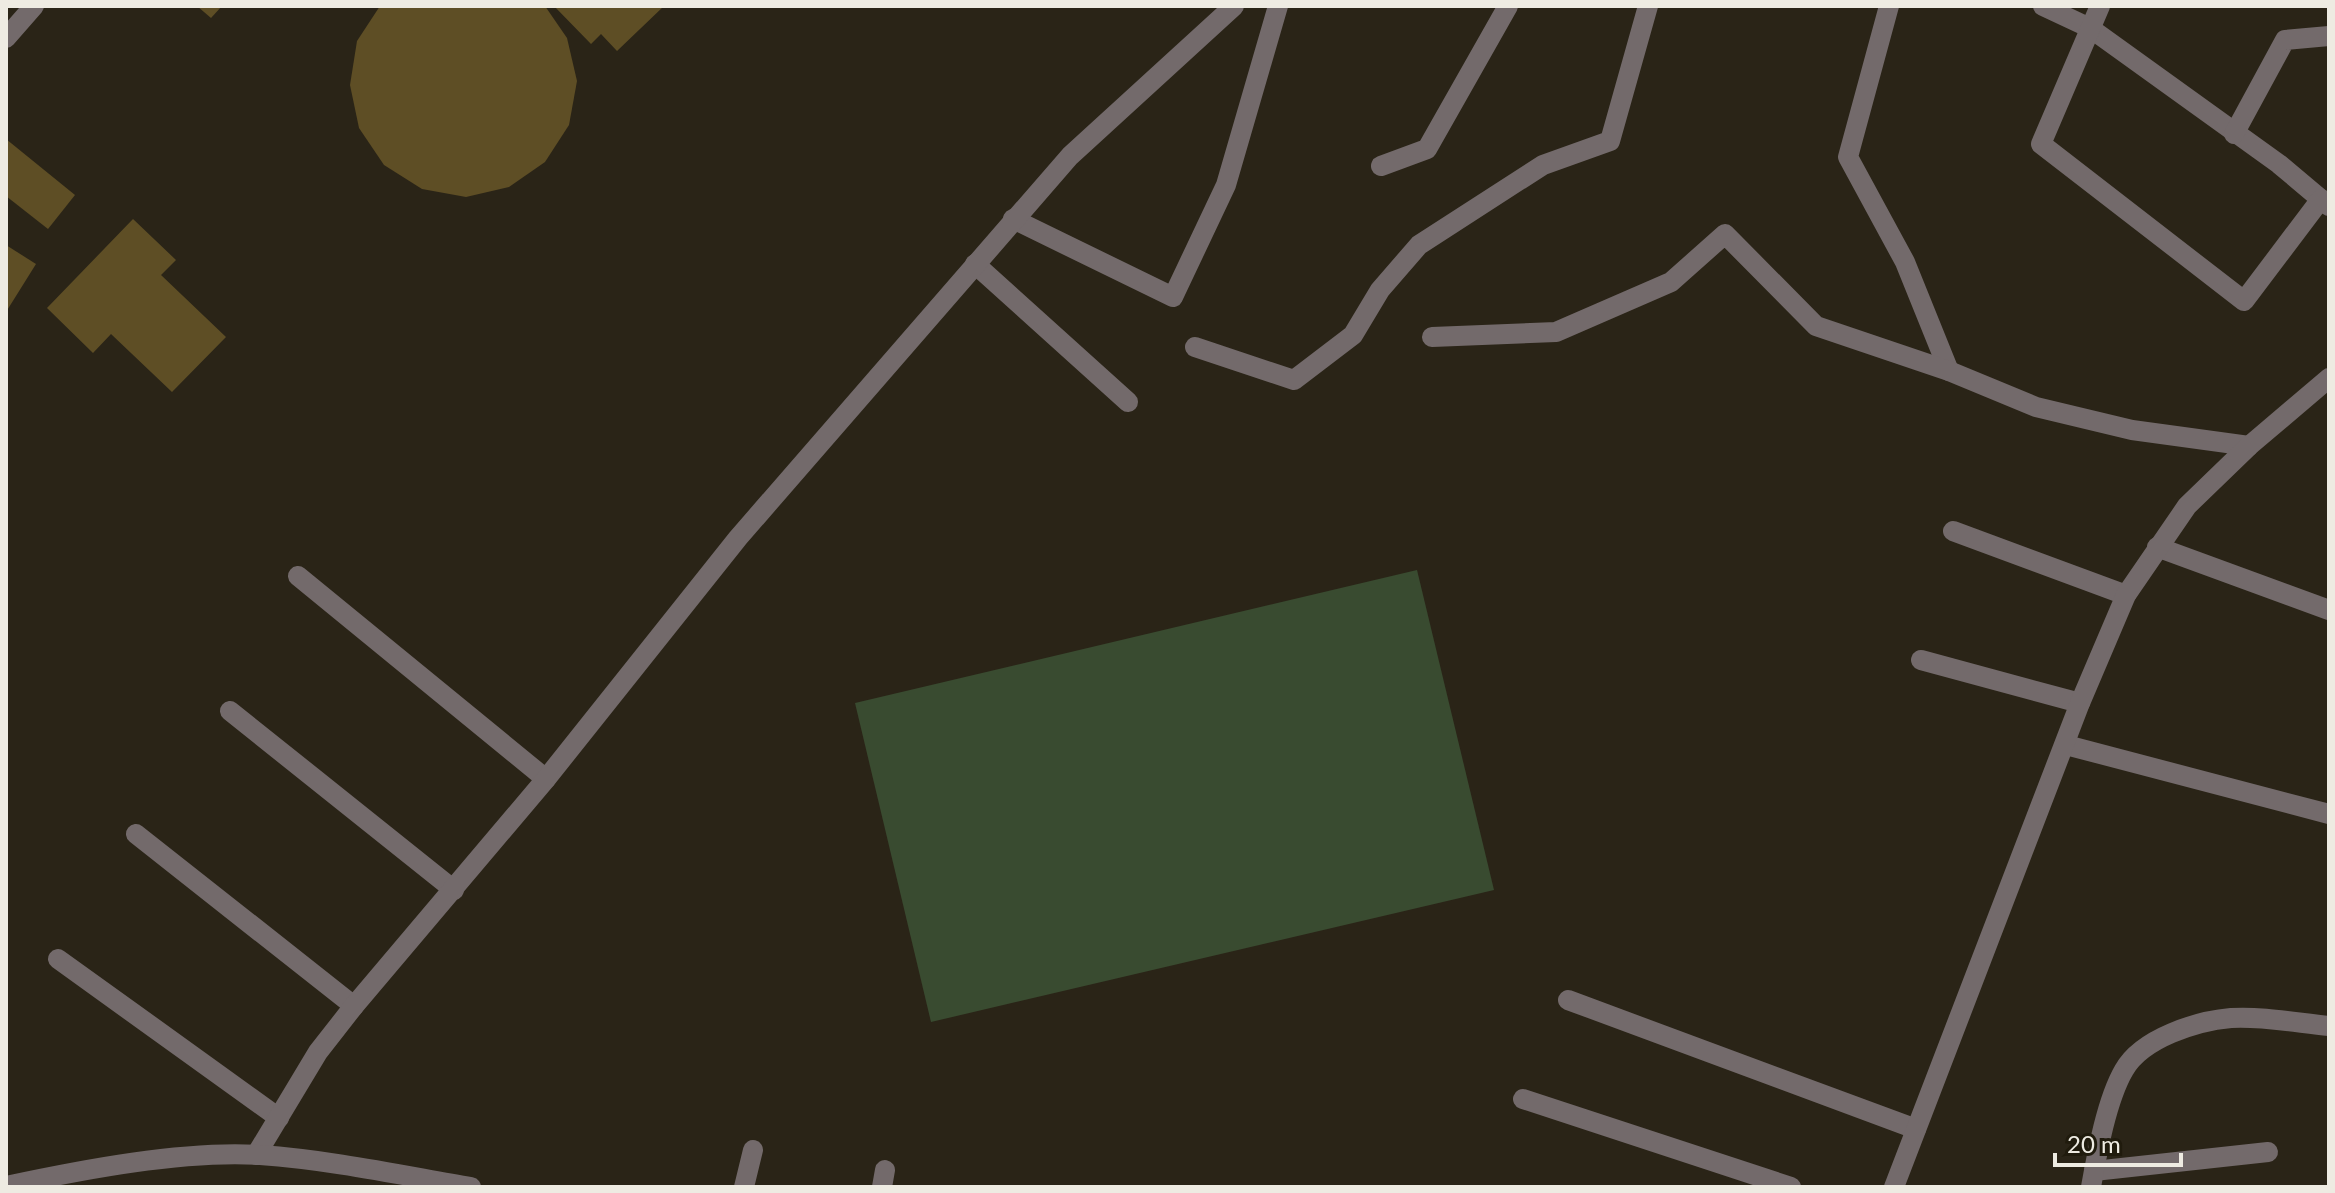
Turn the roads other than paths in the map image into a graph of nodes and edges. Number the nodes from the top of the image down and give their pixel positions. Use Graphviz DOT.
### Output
graph roads {
  1 [pos="34,6"];
  2 [pos="1234,6"];
  3 [pos="1278,6"];
  4 [pos="1508,6"];
  5 [pos="1648,6"];
  6 [pos="1889,6"];
  7 [pos="2043,6"];
  8 [pos="2100,6"];
  9 [pos="2090,28"];
  10 [pos="2329,36"];
  11 [pos="6,38"];
  12 [pos="2234,134"];
  13 [pos="1381,166"];
  14 [pos="2325,202"];
  15 [pos="1013,219"];
  16 [pos="975,264"];
  17 [pos="1432,337"];
  18 [pos="1195,347"];
  19 [pos="1949,371"];
  20 [pos="2329,378"];
  21 [pos="1128,402"];
  22 [pos="2249,446"];
  23 [pos="1953,531"];
  24 [pos="2157,547"];
  25 [pos="298,576"];
  26 [pos="2126,595"];
  27 [pos="2329,610"];
  28 [pos="1921,660"];
  29 [pos="2080,703"];
  30 [pos="230,711"];
  31 [pos="2066,745"];
  32 [pos="546,779"];
  33 [pos="2329,814"];
  34 [pos="136,834"];
  35 [pos="454,890"];
  36 [pos="58,959"];
  37 [pos="1568,1000"];
  38 [pos="354,1006"];
  39 [pos="2329,1026"];
  40 [pos="1523,1099"];
  41 [pos="279,1118"];
  42 [pos="1916,1129"];
  43 [pos="753,1150"];
  44 [pos="2268,1152"];
  45 [pos="256,1155"];
  46 [pos="2092,1179"];
  47 [pos="6,1186"];
  48 [pos="471,1187"];
  49 [pos="744,1187"];
  50 [pos="1791,1187"];
  51 [pos="1894,1187"];
  1 -- 11 [label="street"];
  2 -- 15 [label="street"];
  3 -- 15 [label="street"];
  4 -- 13 [label="street"];
  5 -- 18 [label="street"];
  6 -- 19 [label="street"];
  7 -- 9 [label="street"];
  8 -- 9 [label="street"];
  9 -- 12 [label="street"];
  9 -- 14 [label="street"];
  10 -- 12 [label="street"];
  12 -- 14 [label="street"];
  15 -- 16 [label="street"];
  16 -- 21 [label="street"];
  16 -- 32 [label="street"];
  17 -- 19 [label="street"];
  19 -- 22 [label="street"];
  20 -- 22 [label="street"];
  22 -- 24 [label="street"];
  23 -- 26 [label="street"];
  24 -- 26 [label="street"];
  24 -- 27 [label="street"];
  25 -- 32 [label="street"];
  26 -- 29 [label="street"];
  28 -- 29 [label="street"];
  29 -- 31 [label="street"];
  30 -- 35 [label="street"];
  31 -- 33 [label="street"];
  31 -- 42 [label="street"];
  32 -- 35 [label="street"];
  34 -- 38 [label="street"];
  35 -- 38 [label="street"];
  36 -- 41 [label="street"];
  37 -- 42 [label="street"];
  38 -- 41 [label="street"];
  39 -- 46 [label="street"];
  40 -- 50 [label="street"];
  41 -- 45 [label="street"];
  42 -- 51 [label="street"];
  43 -- 49 [label="street"];
  44 -- 46 [label="street"];
  45 -- 47 [label="street"];
  45 -- 48 [label="street"];
}
